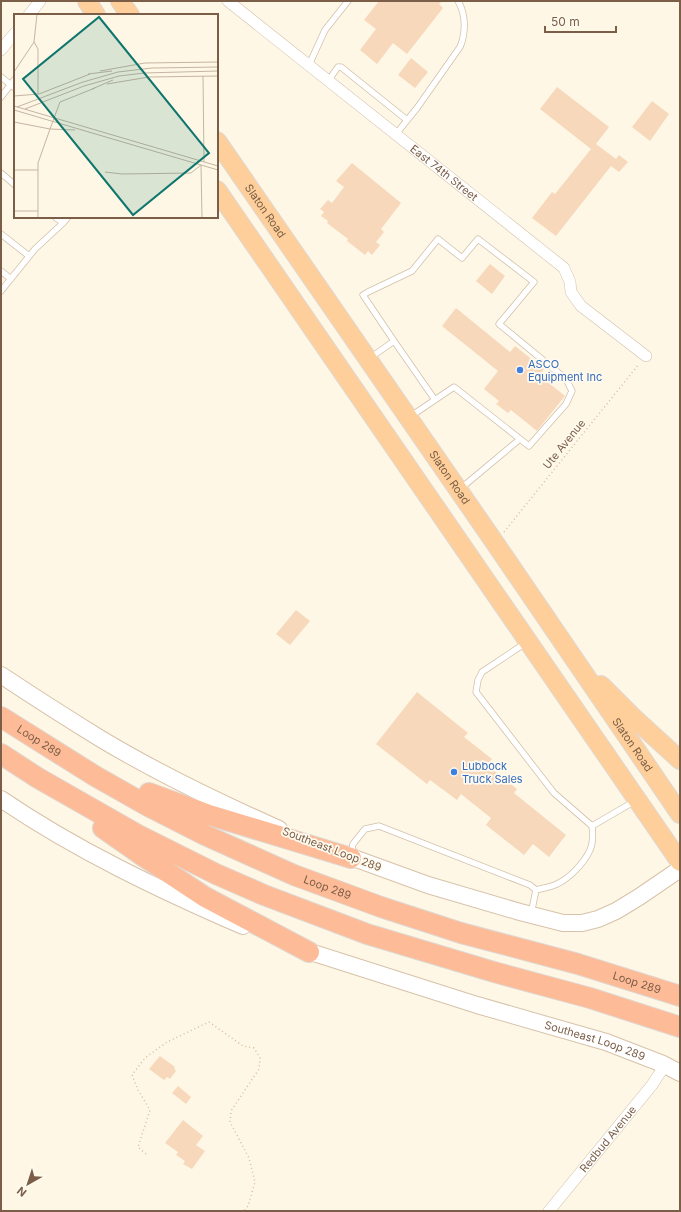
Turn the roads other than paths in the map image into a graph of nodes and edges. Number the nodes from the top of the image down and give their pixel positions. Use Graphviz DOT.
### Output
graph roads {
  1 [pos="40,1"];
  2 [pos="87,1"];
  3 [pos="120,1"];
  4 [pos="228,1"];
  5 [pos="348,1"];
  6 [pos="458,1"];
  7 [pos="30,14"];
  8 [pos="95,14"];
  9 [pos="129,14"];
  10 [pos="14,33"];
  11 [pos="1,50"];
  12 [pos="309,65"];
  13 [pos="1,77"];
  14 [pos="328,81"];
  15 [pos="13,86"];
  16 [pos="1,97"];
  17 [pos="407,120"];
  18 [pos="396,134"];
  19 [pos="218,142"];
  20 [pos="1,173"];
  21 [pos="14,184"];
  22 [pos="218,191"];
  23 [pos="56,218"];
  24 [pos="67,218"];
  25 [pos="63,223"];
  26 [pos="1,234"];
  27 [pos="29,256"];
  28 [pos="1,271"];
  29 [pos="11,279"];
  30 [pos="1,291"];
  31 [pos="394,341"];
  32 [pos="646,356"];
  33 [pos="372,365"];
  34 [pos="352,385"];
  35 [pos="435,400"];
  36 [pos="408,418"];
  37 [pos="520,439"];
  38 [pos="458,490"];
  39 [pos="556,634"];
  40 [pos="528,641"];
  41 [pos="1,675"];
  42 [pos="1,708"];
  43 [pos="1,717"];
  44 [pos="6,757"];
  45 [pos="680,760"];
  46 [pos="1,799"];
  47 [pos="637,800"];
  48 [pos="680,814"];
  49 [pos="592,826"];
  50 [pos="351,858"];
  51 [pos="680,862"];
  52 [pos="680,869"];
  53 [pos="536,890"];
  54 [pos="531,915"];
  55 [pos="309,952"];
  56 [pos="680,996"];
  57 [pos="680,1027"];
  58 [pos="665,1065"];
  59 [pos="680,1073"];
  60 [pos="549,1211"];
  1 -- 7 [label="street"];
  2 -- 8 [label="highway"];
  3 -- 9 [label="highway"];
  4 -- 12 [label="street, East 74th Street"];
  5 -- 12 [label="lane"];
  6 -- 17 [label="lane"];
  10 -- 11 [label="street"];
  12 -- 14 [label="street, East 74th Street"];
  13 -- 15 [label="lane"];
  14 -- 17 [label="lane"];
  14 -- 18 [label="street, East 74th Street"];
  15 -- 16 [label="lane"];
  17 -- 18 [label="lane"];
  18 -- 32 [label="street, East 74th Street"];
  19 -- 33 [label="highway, Slaton Road"];
  20 -- 21 [label="lane"];
  22 -- 34 [label="highway"];
  23 -- 25 [label="lane"];
  24 -- 25 [label="lane"];
  25 -- 27 [label="lane"];
  26 -- 27 [label="lane"];
  27 -- 29 [label="lane"];
  28 -- 29 [label="lane"];
  29 -- 30 [label="lane"];
  31 -- 33 [label="lane"];
  31 -- 35 [label="lane"];
  31 -- 37 [label="lane"];
  33 -- 34 [label="highway"];
  33 -- 36 [label="highway, Slaton Road"];
  34 -- 40 [label="highway"];
  35 -- 36 [label="lane"];
  35 -- 37 [label="lane"];
  36 -- 38 [label="highway, Slaton Road"];
  37 -- 38 [label="lane"];
  38 -- 39 [label="highway, Slaton Road"];
  39 -- 45 [label="highway"];
  39 -- 48 [label="highway, Slaton Road"];
  40 -- 47 [label="highway"];
  40 -- 49 [label="lane"];
  41 -- 50 [label="main road, Southeast Loop 289"];
  42 -- 50 [label="highway"];
  43 -- 56 [label="highway, Loop 289"];
  44 -- 55 [label="highway"];
  44 -- 57 [label="highway"];
  46 -- 55 [label="main road, Southeast Loop 289"];
  47 -- 49 [label="lane"];
  47 -- 51 [label="highway"];
  49 -- 53 [label="lane"];
  50 -- 53 [label="lane"];
  50 -- 54 [label="main road, Southeast Loop 289"];
  52 -- 54 [label="main road, Southeast Loop 289"];
  53 -- 54 [label="lane"];
  55 -- 58 [label="main road, Southeast Loop 289"];
  58 -- 59 [label="main road, Southeast Loop 289"];
  58 -- 60 [label="street, Redbud Avenue"];
}
